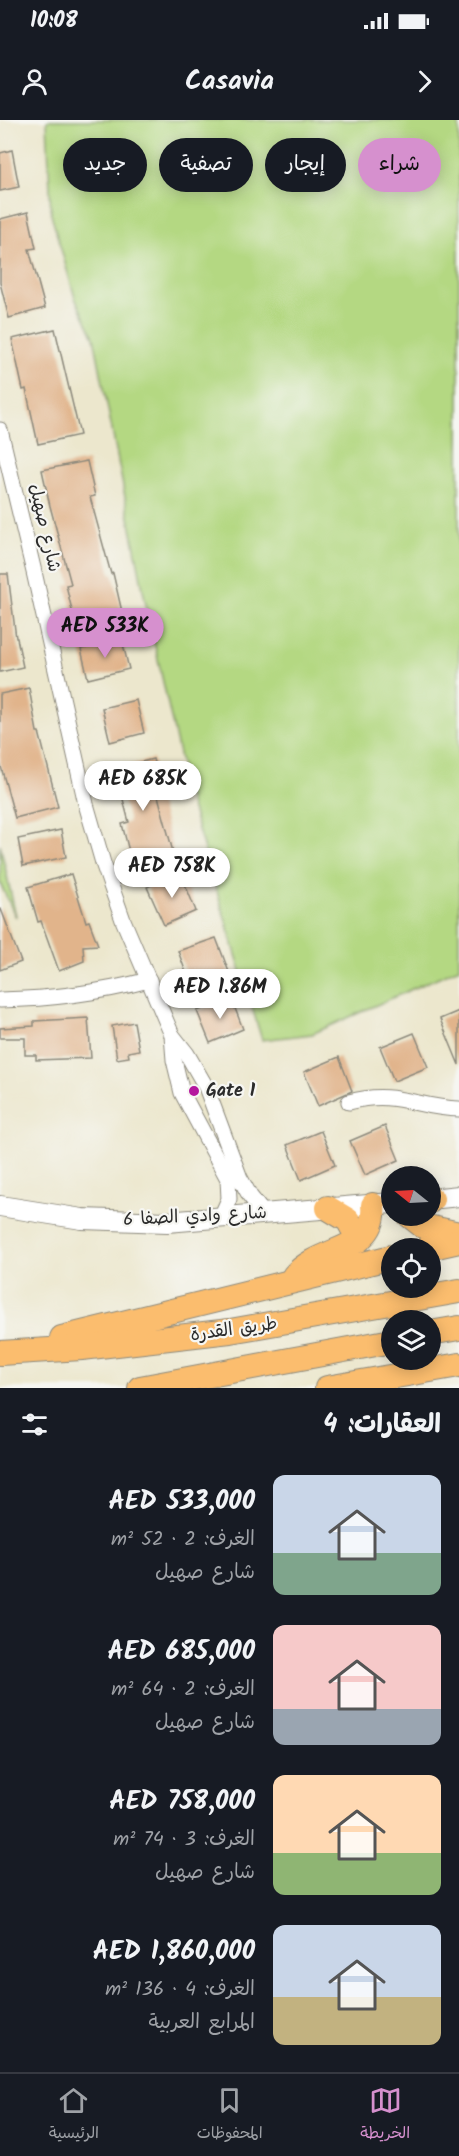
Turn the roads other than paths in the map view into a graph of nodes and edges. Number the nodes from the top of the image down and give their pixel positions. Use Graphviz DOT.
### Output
graph roads {
  1 [pos="1,435"];
  2 [pos="7,490"];
  3 [pos="149,980"];
  4 [pos="0,1000"];
  5 [pos="180,1057"];
  6 [pos="349,1102"];
  7 [pos="214,1108"];
  8 [pos="459,1109"];
  9 [pos="194,1117"];
  10 [pos="459,1196"];
  11 [pos="381,1204"];
  12 [pos="0,1206"];
  13 [pos="381,1206"];
  14 [pos="328,1208"];
  15 [pos="441,1208"];
  16 [pos="264,1214"];
  17 [pos="221,1217"];
  18 [pos="441,1222"];
  19 [pos="441,1225"];
  20 [pos="459,1234"];
  21 [pos="359,1240"];
  22 [pos="459,1241"];
  23 [pos="381,1260"];
  24 [pos="290,1281"];
  25 [pos="459,1291"];
  26 [pos="459,1328"];
  27 [pos="441,1331"];
  28 [pos="381,1343"];
  29 [pos="4,1353"];
  30 [pos="459,1365"];
  31 [pos="140,1388"];
  32 [pos="327,1388"];
  1 -- 2 [label="street, شارع صهيل"];
  2 -- 3 [label="street, شارع صهيل"];
  3 -- 4 [label="street"];
  3 -- 5 [label="street, شارع صهيل"];
  5 -- 7 [label="street, شارع صهيل"];
  5 -- 9 [label="street"];
  6 -- 8 [label="street"];
  7 -- 9 [label="street"];
  7 -- 16 [label="street, شارع صهيل"];
  9 -- 17 [label="street"];
  10 -- 15 [label="street"];
  11 -- 14 [label="street, شارع وادي الصفا 6"];
  12 -- 17 [label="street, شارع وادي الصفا 6"];
  13 -- 21 [label="main road"];
  14 -- 16 [label="street, شارع وادي الصفا 6"];
  14 -- 21 [label="main road"];
  16 -- 17 [label="street, شارع وادي الصفا 6"];
  18 -- 20 [label="main road"];
  19 -- 22 [label="main road"];
  21 -- 24 [label="main road"];
  23 -- 24 [label="main road, طريق القدرة"];
  24 -- 29 [label="main road, طريق القدرة"];
  25 -- 29 [label="main road, طريق القدرة"];
  26 -- 27 [label="main road"];
  28 -- 31 [label="main road, طريق القدرة"];
  30 -- 32 [label="main road"];
}
